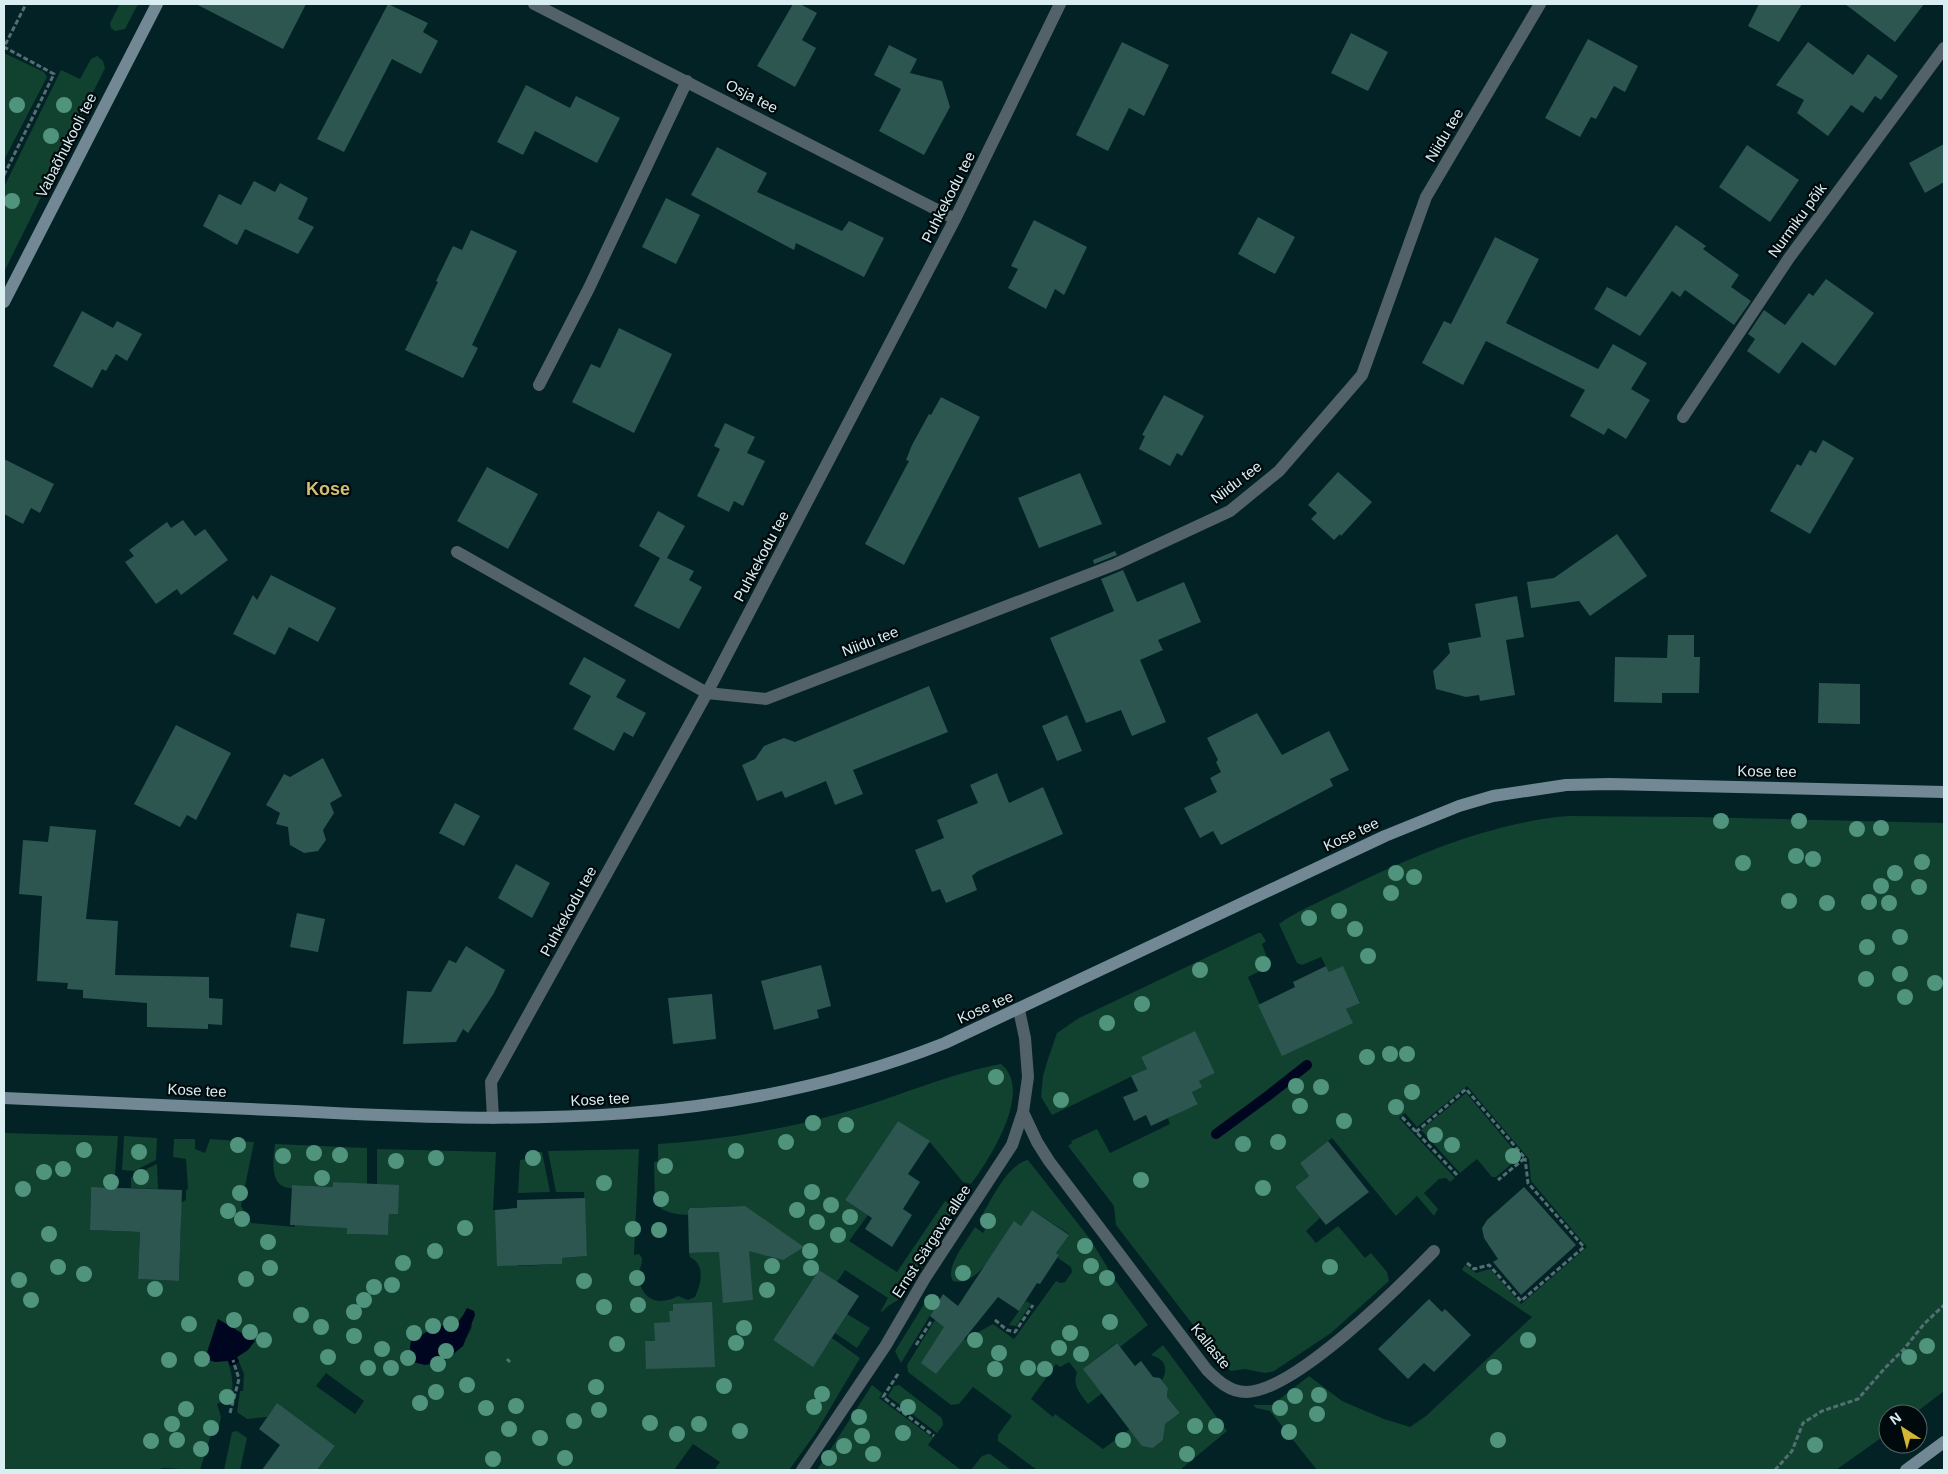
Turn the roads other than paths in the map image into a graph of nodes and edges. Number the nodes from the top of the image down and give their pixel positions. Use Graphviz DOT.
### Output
graph roads {
  1 [pos="157,4"];
  2 [pos="534,4"];
  3 [pos="1060,4"];
  4 [pos="1540,4"];
  5 [pos="1944,48"];
  6 [pos="687,81"];
  7 [pos="955,219"];
  8 [pos="4,302"];
  9 [pos="539,385"];
  10 [pos="1683,416"];
  11 [pos="457,552"];
  12 [pos="707,693"];
  13 [pos="1944,792"];
  14 [pos="1019,1010"];
  15 [pos="4,1098"];
  16 [pos="1023,1112"];
  17 [pos="493,1118"];
  18 [pos="1434,1251"];
  19 [pos="1944,1442"];
  20 [pos="802,1470"];
  21 [pos="1906,1470"];
  1 -- 8 [label="main road, Vabaõhukooli tee"];
  2 -- 6 [label="street, Osja tee"];
  3 -- 7 [label="street, Puhkekodu tee"];
  4 -- 12 [label="street, Niidu tee"];
  5 -- 10 [label="street, Nurmiku põik"];
  6 -- 7 [label="street, Osja tee"];
  6 -- 9 [label="street"];
  7 -- 12 [label="street, Puhkekodu tee"];
  11 -- 12 [label="street"];
  12 -- 17 [label="street, Puhkekodu tee"];
  13 -- 14 [label="main road, Kose tee"];
  14 -- 16 [label="street, Ernst Särgava allee"];
  14 -- 17 [label="main road, Kose tee"];
  15 -- 17 [label="main road, Kose tee"];
  16 -- 18 [label="street, Kallaste"];
  16 -- 20 [label="street, Ernst Särgava allee"];
  19 -- 21 [label="main road"];
}
